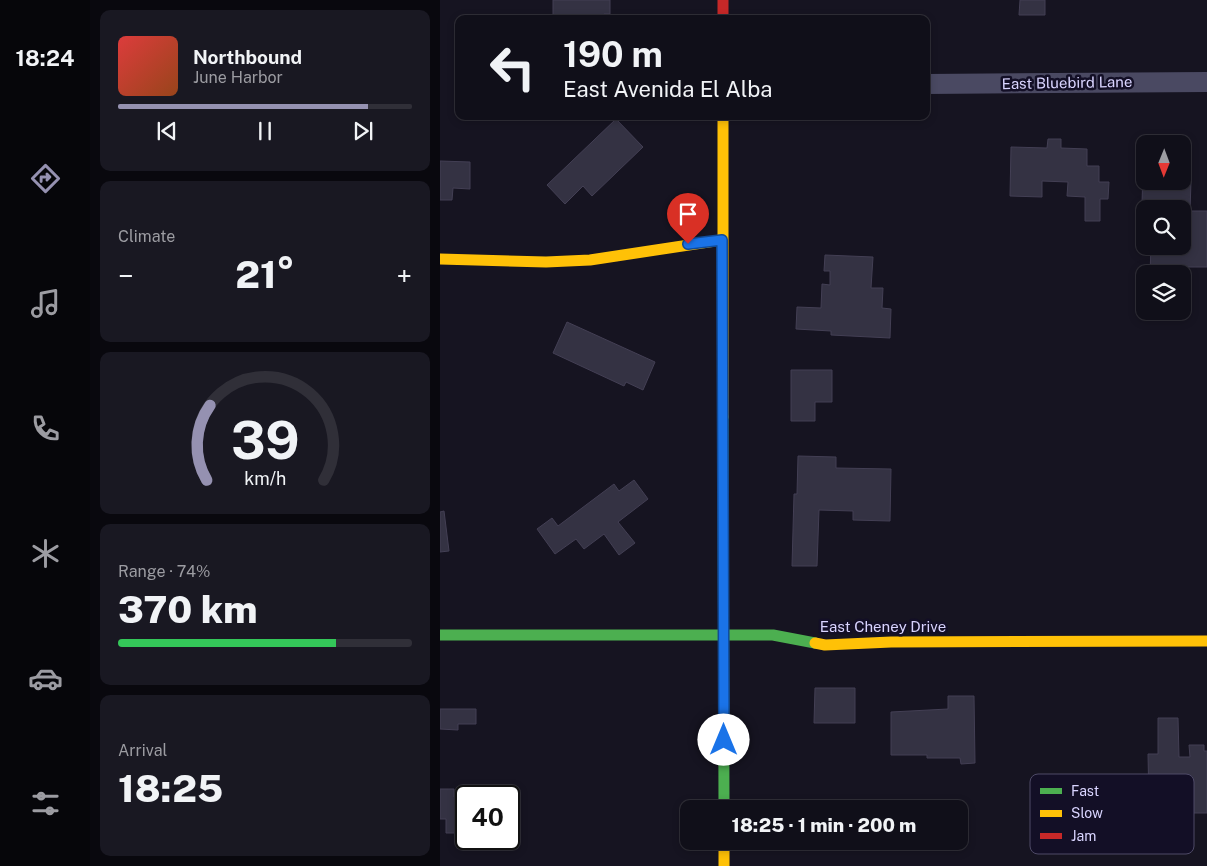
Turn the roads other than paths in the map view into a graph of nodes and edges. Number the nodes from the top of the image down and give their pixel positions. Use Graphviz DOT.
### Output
graph roads {
  1 [pos="723,0"];
  2 [pos="723,15"];
  3 [pos="1207,82"];
  4 [pos="930,84"];
  5 [pos="723,120"];
  6 [pos="722,240"];
  7 [pos="440,259"];
  8 [pos="440,635"];
  9 [pos="725,637"];
  10 [pos="1207,641"];
  11 [pos="724,800"];
  12 [pos="724,850"];
  13 [pos="724,866"];
  1 -- 2 [label="street"];
  3 -- 4 [label="street, East Bluebird Lane"];
  5 -- 6 [label="street"];
  6 -- 7 [label="street"];
  6 -- 9 [label="street"];
  8 -- 9 [label="street, East Cheney Drive"];
  9 -- 10 [label="street, East Cheney Drive"];
  9 -- 11 [label="street"];
  12 -- 13 [label="street"];
}
